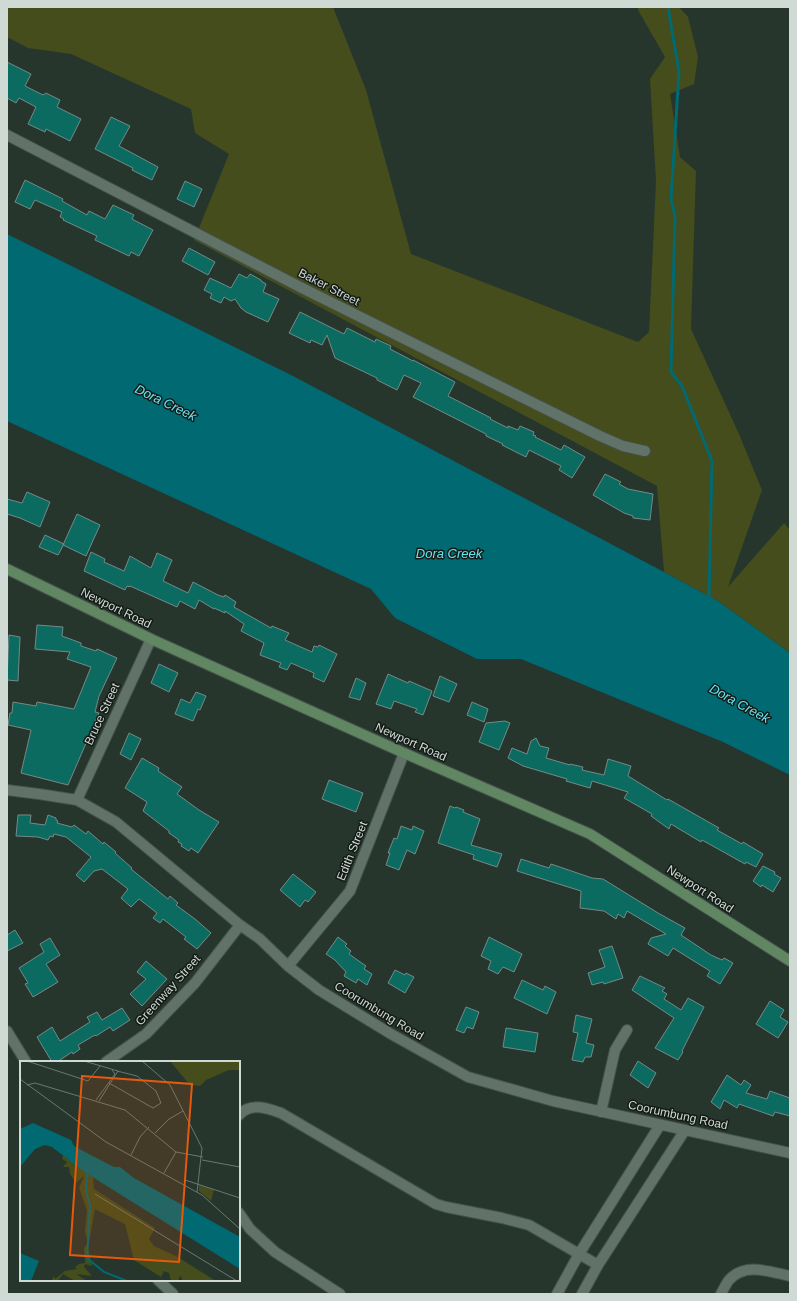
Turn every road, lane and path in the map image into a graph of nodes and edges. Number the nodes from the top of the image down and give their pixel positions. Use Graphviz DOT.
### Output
graph roads {
  1 [pos="7,135"];
  2 [pos="645,451"];
  3 [pos="7,570"];
  4 [pos="151,639"];
  5 [pos="404,753"];
  6 [pos="7,790"];
  7 [pos="77,800"];
  8 [pos="240,925"];
  9 [pos="790,962"];
  10 [pos="288,966"];
  11 [pos="627,1030"];
  12 [pos="7,1031"];
  13 [pos="25,1061"];
  14 [pos="107,1061"];
  15 [pos="601,1112"];
  16 [pos="240,1114"];
  17 [pos="660,1125"];
  18 [pos="685,1130"];
  19 [pos="790,1153"];
  20 [pos="240,1214"];
  21 [pos="579,1254"];
  22 [pos="598,1265"];
  23 [pos="790,1276"];
  24 [pos="159,1281"];
  25 [pos="173,1294"];
  26 [pos="340,1294"];
  27 [pos="557,1294"];
  28 [pos="582,1294"];
  29 [pos="721,1294"];
  1 -- 2 [label="street, Baker Street"];
  3 -- 4 [label="street, Newport Road"];
  4 -- 5 [label="street, Newport Road"];
  4 -- 7 [label="street, Bruce Street"];
  5 -- 9 [label="street, Newport Road"];
  5 -- 10 [label="street, Edith Street"];
  6 -- 7 [label="street, Coorumbung Road"];
  7 -- 8 [label="street, Coorumbung Road"];
  8 -- 10 [label="street, Coorumbung Road"];
  8 -- 14 [label="street, Greenway Street"];
  10 -- 15 [label="street, Coorumbung Road"];
  11 -- 15 [label="street"];
  12 -- 13 [label="street"];
  15 -- 17 [label="street, Coorumbung Road"];
  16 -- 21 [label="street"];
  17 -- 18 [label="street, Coorumbung Road"];
  17 -- 21 [label="street"];
  18 -- 19 [label="street, Coorumbung Road"];
  18 -- 22 [label="street"];
  20 -- 26 [label="street"];
  21 -- 22 [label="street"];
  21 -- 27 [label="street"];
  22 -- 28 [label="street"];
  23 -- 29 [label="street"];
  24 -- 25 [label="street"];
}
